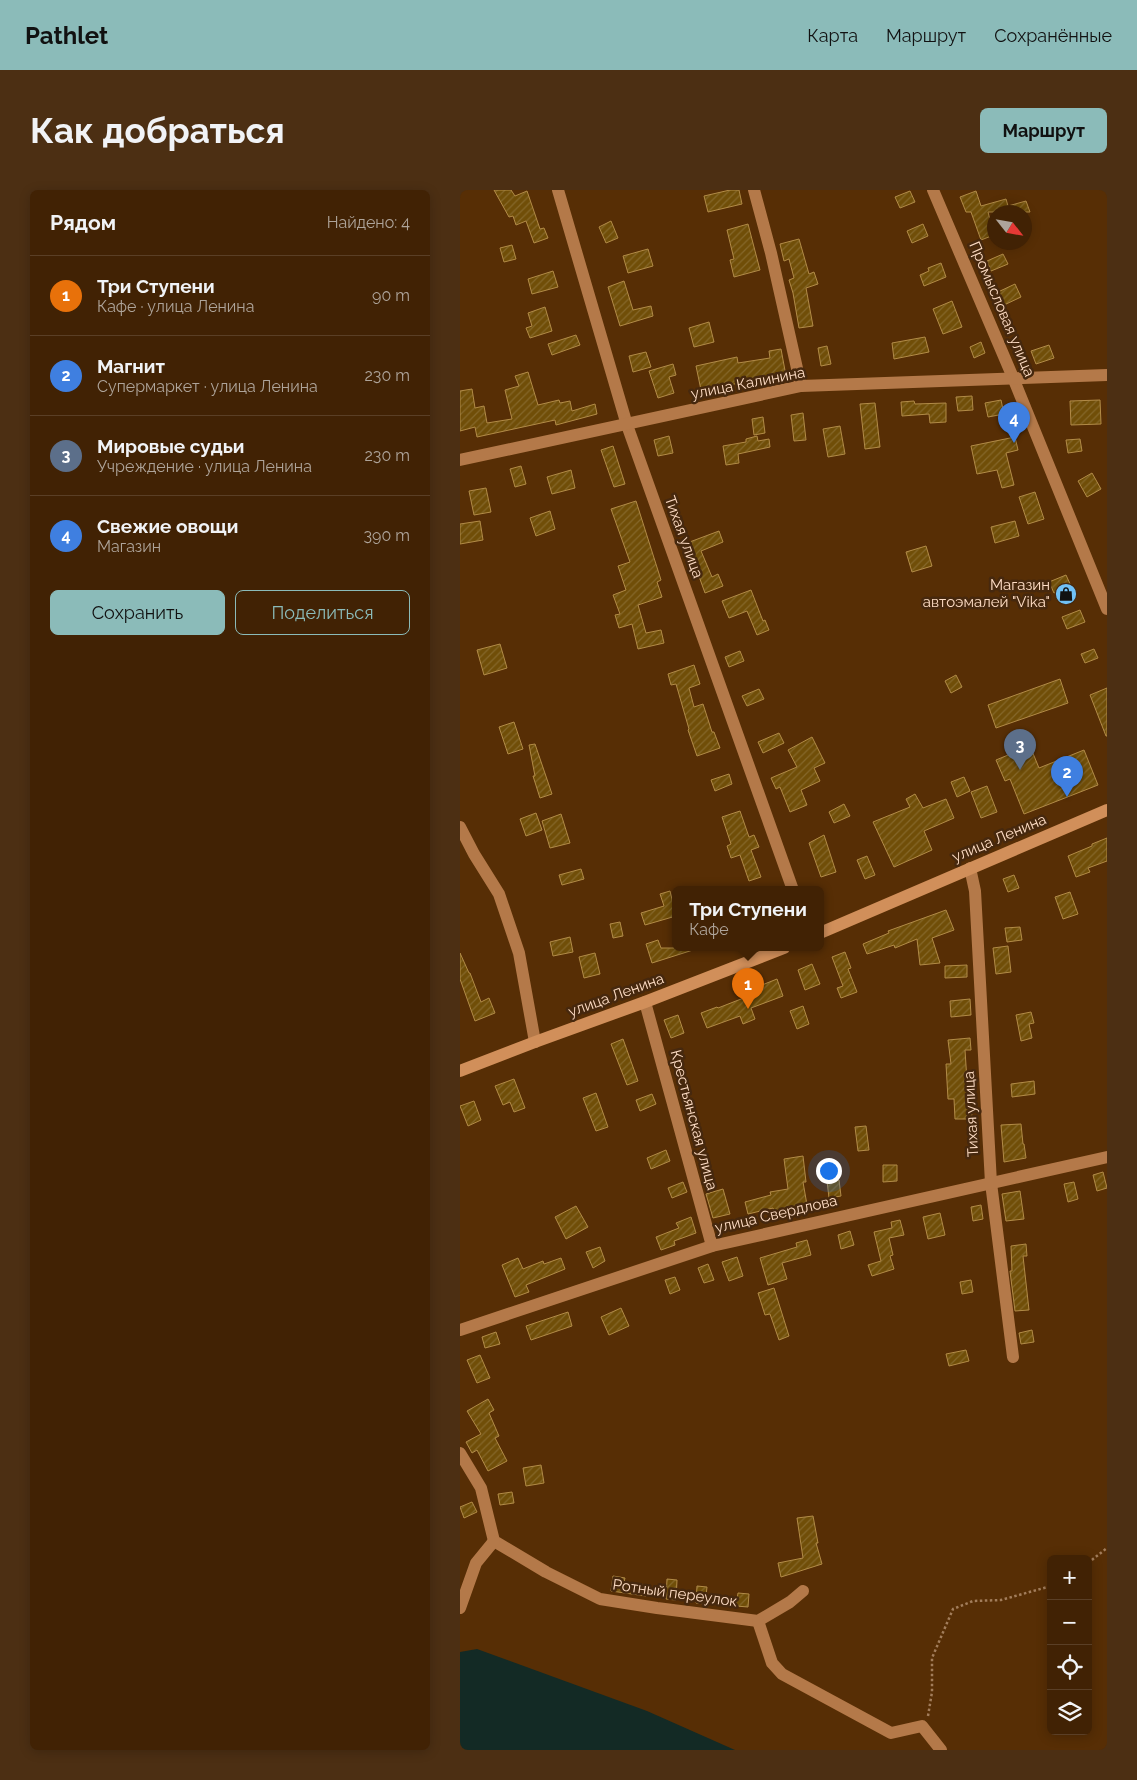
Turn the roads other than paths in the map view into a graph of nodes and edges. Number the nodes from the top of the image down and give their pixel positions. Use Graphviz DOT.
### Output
graph roads {
  1 [pos="558,190"];
  2 [pos="754,190"];
  3 [pos="933,190"];
  4 [pos="1107,375"];
  5 [pos="1014,380"];
  6 [pos="801,386"];
  7 [pos="627,425"];
  8 [pos="460,460"];
  9 [pos="1107,609"];
  10 [pos="1107,810"];
  11 [pos="460,827"];
  12 [pos="970,868"];
  13 [pos="792,886"];
  14 [pos="824,931"];
  15 [pos="776,951"];
  16 [pos="645,1002"];
  17 [pos="535,1042"];
  18 [pos="460,1071"];
  19 [pos="1107,1156"];
  20 [pos="990,1183"];
  21 [pos="712,1246"];
  22 [pos="460,1330"];
  23 [pos="1013,1357"];
  24 [pos="460,1453"];
  25 [pos="494,1541"];
  26 [pos="803,1591"];
  27 [pos="460,1608"];
  28 [pos="758,1620"];
  29 [pos="941,1750"];
  1 -- 7 [label="street, Тихая улица"];
  2 -- 6 [label="street"];
  3 -- 5 [label="street, Промысловая улица"];
  4 -- 5 [label="street, улица Калинина"];
  5 -- 6 [label="street, улица Калинина"];
  5 -- 9 [label="street, Промысловая улица"];
  6 -- 7 [label="street, улица Калинина"];
  7 -- 8 [label="street, улица Калинина"];
  7 -- 13 [label="street, Тихая улица"];
  10 -- 12 [label="main road, улица Ленина"];
  11 -- 17 [label="street"];
  12 -- 14 [label="main road, улица Ленина"];
  12 -- 20 [label="street, Тихая улица"];
  15 -- 16 [label="main road, улица Ленина"];
  16 -- 17 [label="main road, улица Ленина"];
  16 -- 21 [label="street, Крестьянская улица"];
  17 -- 18 [label="main road, улица Ленина"];
  19 -- 20 [label="street, улица Свердлова"];
  20 -- 21 [label="street, улица Свердлова"];
  20 -- 23 [label="street, Тихая улица"];
  21 -- 22 [label="street, улица Свердлова"];
  24 -- 25 [label="street"];
  25 -- 27 [label="street"];
  25 -- 28 [label="street, Ротный переулок"];
  26 -- 28 [label="street"];
  28 -- 29 [label="street"];
}
